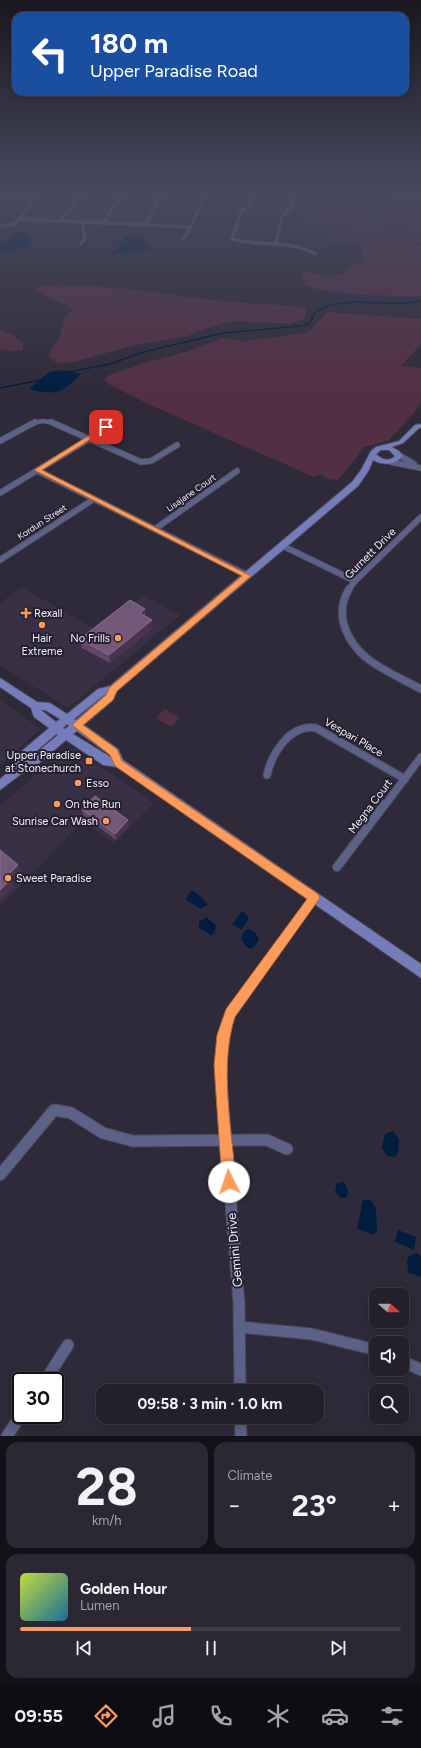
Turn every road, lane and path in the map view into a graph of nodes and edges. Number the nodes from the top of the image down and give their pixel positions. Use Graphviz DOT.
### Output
graph roads {
  1 [pos="114,418"];
  2 [pos="421,427"];
  3 [pos="88,439"];
  4 [pos="0,441"];
  5 [pos="177,445"];
  6 [pos="385,447"];
  7 [pos="372,454"];
  8 [pos="399,454"];
  9 [pos="389,462"];
  10 [pos="415,466"];
  11 [pos="421,468"];
  12 [pos="38,471"];
  13 [pos="237,471"];
  14 [pos="359,480"];
  15 [pos="0,493"];
  16 [pos="94,499"];
  17 [pos="421,517"];
  18 [pos="155,529"];
  19 [pos="283,546"];
  20 [pos="0,560"];
  21 [pos="247,576"];
  22 [pos="355,581"];
  23 [pos="0,682"];
  24 [pos="421,688"];
  25 [pos="113,689"];
  26 [pos="36,706"];
  27 [pos="67,719"];
  28 [pos="76,725"];
  29 [pos="56,728"];
  30 [pos="66,735"];
  31 [pos="421,757"];
  32 [pos="119,763"];
  33 [pos="17,771"];
  34 [pos="267,775"];
  35 [pos="405,779"];
  36 [pos="0,785"];
  37 [pos="337,867"];
  38 [pos="314,898"];
  39 [pos="421,972"];
  40 [pos="226,1140"];
  41 [pos="287,1149"];
  42 [pos="0,1175"];
  43 [pos="239,1327"];
  44 [pos="68,1345"];
  45 [pos="369,1348"];
  46 [pos="409,1364"];
  47 [pos="421,1370"];
  48 [pos="51,1372"];
  49 [pos="240,1384"];
  50 [pos="15,1424"];
  51 [pos="240,1424"];
  52 [pos="7,1436"];
  53 [pos="241,1436"];
  1 -- 3 [label="street"];
  2 -- 6 [label="main road"];
  2 -- 8 [label="main road"];
  3 -- 4 [label="street"];
  3 -- 5 [label="street"];
  3 -- 12 [label="street"];
  6 -- 7 [label="main road"];
  6 -- 8 [label="main road"];
  7 -- 9 [label="main road"];
  7 -- 14 [label="main road"];
  8 -- 9 [label="main road"];
  8 -- 10 [label="street"];
  9 -- 10 [label="street"];
  9 -- 14 [label="main road"];
  10 -- 11 [label="street"];
  12 -- 15 [label="street"];
  12 -- 16 [label="street"];
  13 -- 18 [label="street, Lisajane Court"];
  14 -- 19 [label="main road"];
  16 -- 18 [label="street"];
  16 -- 20 [label="street, Kordun Street"];
  17 -- 22 [label="street, Gurnett Drive"];
  18 -- 21 [label="street"];
  19 -- 21 [label="main road"];
  19 -- 22 [label="street"];
  21 -- 25 [label="main road"];
  22 -- 24 [label="street, Gurnett Drive"];
  23 -- 26 [label="main road"];
  25 -- 27 [label="main road"];
  25 -- 28 [label="main road"];
  26 -- 27 [label="main road"];
  26 -- 29 [label="main road"];
  27 -- 28 [label="main road"];
  27 -- 29 [label="main road"];
  28 -- 30 [label="main road"];
  28 -- 32 [label="main road"];
  29 -- 30 [label="main road"];
  29 -- 33 [label="main road"];
  30 -- 32 [label="main road"];
  30 -- 33 [label="main road"];
  31 -- 35 [label="street, Megna Court"];
  32 -- 38 [label="main road"];
  33 -- 36 [label="main road"];
  34 -- 35 [label="street, Vespari Place"];
  35 -- 37 [label="street, Megna Court"];
  38 -- 39 [label="main road"];
  38 -- 40 [label="street, Gemini Drive"];
  40 -- 41 [label="street"];
  40 -- 42 [label="street"];
  40 -- 43 [label="street, Gemini Drive"];
  43 -- 45 [label="street"];
  43 -- 49 [label="street, Gemini Drive"];
  44 -- 48 [label="street"];
  46 -- 47 [label="street"];
  50 -- 52 [label="street"];
  51 -- 53 [label="street"];
}
